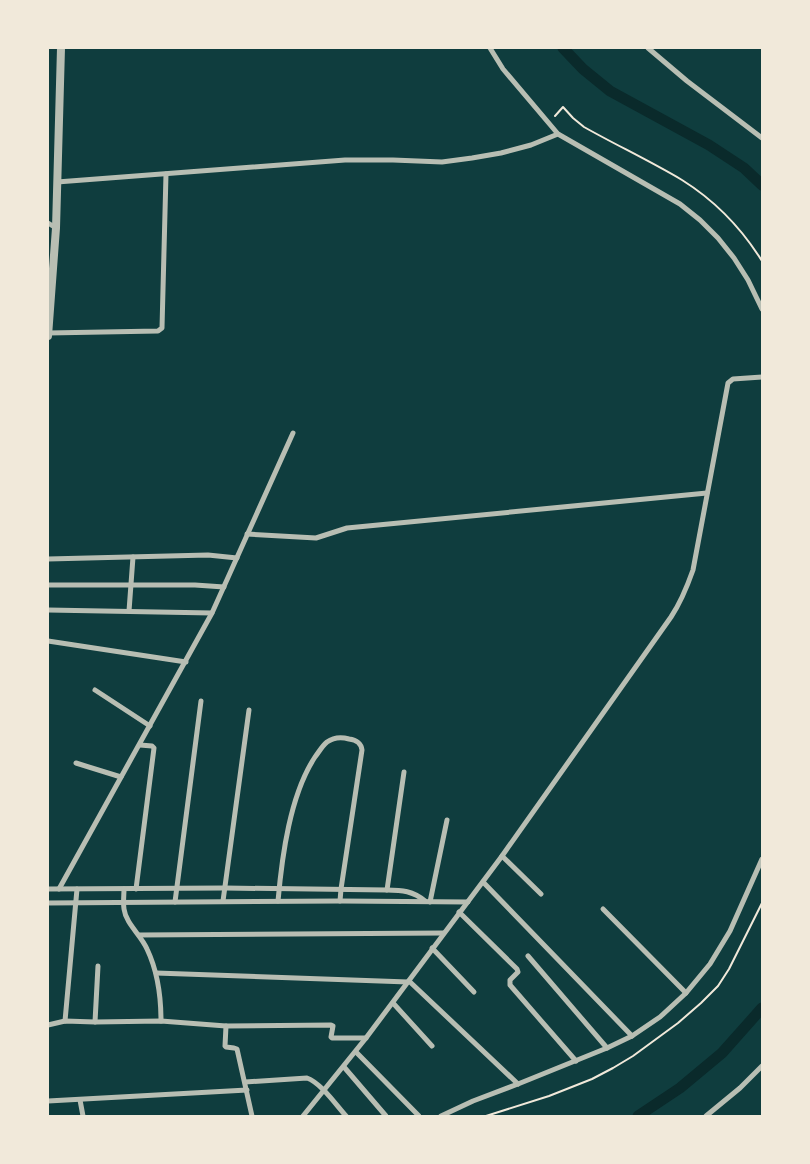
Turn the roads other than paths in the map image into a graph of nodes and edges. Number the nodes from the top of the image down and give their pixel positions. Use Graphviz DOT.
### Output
graph roads {
  1 [pos="61,48"];
  2 [pos="490,48"];
  3 [pos="648,48"];
  4 [pos="558,134"];
  5 [pos="762,138"];
  6 [pos="166,174"];
  7 [pos="57,182"];
  8 [pos="48,223"];
  9 [pos="56,228"];
  10 [pos="51,251"];
  11 [pos="762,309"];
  12 [pos="48,334"];
  13 [pos="762,377"];
  14 [pos="293,433"];
  15 [pos="707,493"];
  16 [pos="247,534"];
  17 [pos="133,557"];
  18 [pos="237,558"];
  19 [pos="48,559"];
  20 [pos="48,585"];
  21 [pos="131,585"];
  22 [pos="224,587"];
  23 [pos="48,610"];
  24 [pos="129,611"];
  25 [pos="212,613"];
  26 [pos="48,641"];
  27 [pos="186,662"];
  28 [pos="95,690"];
  29 [pos="201,701"];
  30 [pos="249,710"];
  31 [pos="150,726"];
  32 [pos="140,745"];
  33 [pos="76,763"];
  34 [pos="404,772"];
  35 [pos="121,777"];
  36 [pos="448,820"];
  37 [pos="502,856"];
  38 [pos="762,858"];
  39 [pos="483,882"];
  40 [pos="225,888"];
  41 [pos="48,889"];
  42 [pos="59,889"];
  43 [pos="77,889"];
  44 [pos="124,889"];
  45 [pos="136,889"];
  46 [pos="176,889"];
  47 [pos="279,889"];
  48 [pos="341,889"];
  49 [pos="387,890"];
  50 [pos="541,894"];
  51 [pos="223,901"];
  52 [pos="278,901"];
  53 [pos="340,901"];
  54 [pos="76,902"];
  55 [pos="123,902"];
  56 [pos="175,902"];
  57 [pos="428,902"];
  58 [pos="468,902"];
  59 [pos="48,903"];
  60 [pos="603,909"];
  61 [pos="459,912"];
  62 [pos="444,933"];
  63 [pos="139,935"];
  64 [pos="432,948"];
  65 [pos="528,956"];
  66 [pos="98,966"];
  67 [pos="156,973"];
  68 [pos="409,982"];
  69 [pos="474,992"];
  70 [pos="686,993"];
  71 [pos="393,1003"];
  72 [pos="65,1021"];
  73 [pos="160,1021"];
  74 [pos="96,1022"];
  75 [pos="48,1025"];
  76 [pos="226,1026"];
  77 [pos="632,1036"];
  78 [pos="366,1038"];
  79 [pos="432,1046"];
  80 [pos="607,1048"];
  81 [pos="356,1052"];
  82 [pos="576,1061"];
  83 [pos="762,1066"];
  84 [pos="344,1067"];
  85 [pos="245,1082"];
  86 [pos="518,1084"];
  87 [pos="247,1090"];
  88 [pos="324,1092"];
  89 [pos="80,1100"];
  90 [pos="48,1102"];
  91 [pos="83,1116"];
  92 [pos="252,1116"];
  93 [pos="303,1116"];
  94 [pos="346,1116"];
  95 [pos="386,1116"];
  96 [pos="419,1116"];
  97 [pos="441,1116"];
  98 [pos="706,1116"];
  1 -- 7 [label="street"];
  2 -- 4 [label="street"];
  3 -- 5 [label="street"];
  4 -- 6 [label="street"];
  4 -- 11 [label="street"];
  6 -- 7 [label="street"];
  6 -- 12 [label="street"];
  7 -- 9 [label="street"];
  8 -- 9 [label="street"];
  9 -- 10 [label="street"];
  10 -- 12 [label="street"];
  13 -- 15 [label="street"];
  14 -- 16 [label="street"];
  15 -- 16 [label="street"];
  15 -- 37 [label="street"];
  16 -- 18 [label="street"];
  17 -- 18 [label="street"];
  17 -- 19 [label="street"];
  17 -- 21 [label="street"];
  18 -- 22 [label="street"];
  20 -- 21 [label="street"];
  21 -- 22 [label="street"];
  21 -- 24 [label="street"];
  22 -- 25 [label="street"];
  23 -- 24 [label="street"];
  24 -- 25 [label="street"];
  25 -- 27 [label="street"];
  26 -- 27 [label="street"];
  27 -- 31 [label="street"];
  28 -- 31 [label="street"];
  29 -- 46 [label="street"];
  30 -- 40 [label="street"];
  31 -- 32 [label="street"];
  32 -- 35 [label="street"];
  32 -- 45 [label="street"];
  33 -- 35 [label="street"];
  34 -- 49 [label="street"];
  35 -- 42 [label="street"];
  36 -- 57 [label="street"];
  37 -- 39 [label="street"];
  37 -- 50 [label="street"];
  38 -- 70 [label="street"];
  39 -- 58 [label="street"];
  39 -- 77 [label="street"];
  40 -- 46 [label="street"];
  40 -- 47 [label="street"];
  40 -- 51 [label="street"];
  41 -- 42 [label="street"];
  42 -- 43 [label="street"];
  43 -- 44 [label="street"];
  43 -- 54 [label="street"];
  44 -- 45 [label="street"];
  44 -- 55 [label="street"];
  45 -- 46 [label="street"];
  46 -- 56 [label="street"];
  47 -- 48 [label="street"];
  47 -- 48 [label="street"];
  47 -- 52 [label="street"];
  48 -- 49 [label="street"];
  48 -- 53 [label="street"];
  49 -- 57 [label="street"];
  51 -- 52 [label="street"];
  51 -- 56 [label="street"];
  52 -- 53 [label="street"];
  53 -- 57 [label="street"];
  54 -- 55 [label="street"];
  54 -- 59 [label="street"];
  54 -- 72 [label="street"];
  55 -- 56 [label="street"];
  55 -- 63 [label="street"];
  57 -- 58 [label="street"];
  58 -- 61 [label="street"];
  60 -- 70 [label="street"];
  61 -- 62 [label="street"];
  61 -- 82 [label="street"];
  62 -- 63 [label="street"];
  62 -- 64 [label="street"];
  63 -- 67 [label="street"];
  64 -- 68 [label="street"];
  64 -- 69 [label="street"];
  65 -- 80 [label="street"];
  66 -- 74 [label="street"];
  67 -- 68 [label="street"];
  67 -- 73 [label="street"];
  68 -- 71 [label="street"];
  68 -- 86 [label="street"];
  70 -- 77 [label="street"];
  71 -- 78 [label="street"];
  71 -- 79 [label="street"];
  72 -- 74 [label="street"];
  72 -- 75 [label="street"];
  73 -- 74 [label="street"];
  73 -- 76 [label="street"];
  76 -- 78 [label="street"];
  76 -- 85 [label="street"];
  77 -- 80 [label="street"];
  78 -- 81 [label="street"];
  80 -- 82 [label="street"];
  81 -- 84 [label="street"];
  81 -- 96 [label="street"];
  82 -- 86 [label="street"];
  83 -- 98 [label="street"];
  84 -- 88 [label="street"];
  84 -- 95 [label="street"];
  85 -- 87 [label="street"];
  85 -- 88 [label="street"];
  86 -- 97 [label="street"];
  87 -- 89 [label="street"];
  87 -- 92 [label="street"];
  88 -- 93 [label="street"];
  88 -- 94 [label="street"];
  89 -- 90 [label="street"];
  89 -- 91 [label="street"];
}
